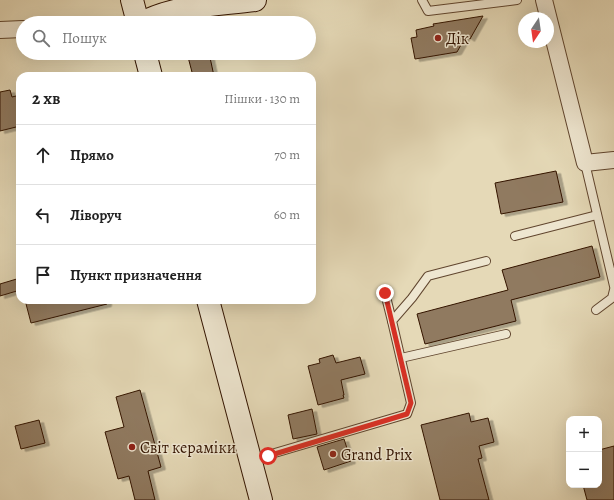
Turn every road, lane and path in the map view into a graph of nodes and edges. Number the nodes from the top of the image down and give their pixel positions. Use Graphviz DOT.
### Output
graph roads {
  1 [pos="132,0"];
  2 [pos="255,0"];
  3 [pos="422,0"];
  4 [pos="517,0"];
  5 [pos="544,0"];
  6 [pos="136,16"];
  7 [pos="157,16"];
  8 [pos="16,29"];
  9 [pos="0,30"];
  10 [pos="147,60"];
  11 [pos="150,72"];
  12 [pos="614,160"];
  13 [pos="585,163"];
  14 [pos="597,215"];
  15 [pos="515,236"];
  16 [pos="486,261"];
  17 [pos="614,286"];
  18 [pos="614,290"];
  19 [pos="385,293"];
  20 [pos="209,304"];
  21 [pos="596,310"];
  22 [pos="392,321"];
  23 [pos="506,334"];
  24 [pos="401,358"];
  25 [pos="250,460"];
  26 [pos="261,500"];
  1 -- 6 [label="main road"];
  2 -- 7 [label="main road"];
  3 -- 4 [label="lane"];
  5 -- 13 [label="street"];
  8 -- 9 [label="street"];
  10 -- 11 [label="main road"];
  12 -- 13 [label="street"];
  13 -- 14 [label="lane"];
  14 -- 15 [label="lane"];
  14 -- 17 [label="lane"];
  16 -- 22 [label="lane"];
  18 -- 21 [label="lane"];
  19 -- 22 [label="lane"];
  20 -- 25 [label="main road"];
  22 -- 24 [label="lane"];
  23 -- 24 [label="lane"];
  24 -- 25 [label="lane"];
  25 -- 26 [label="main road"];
}
